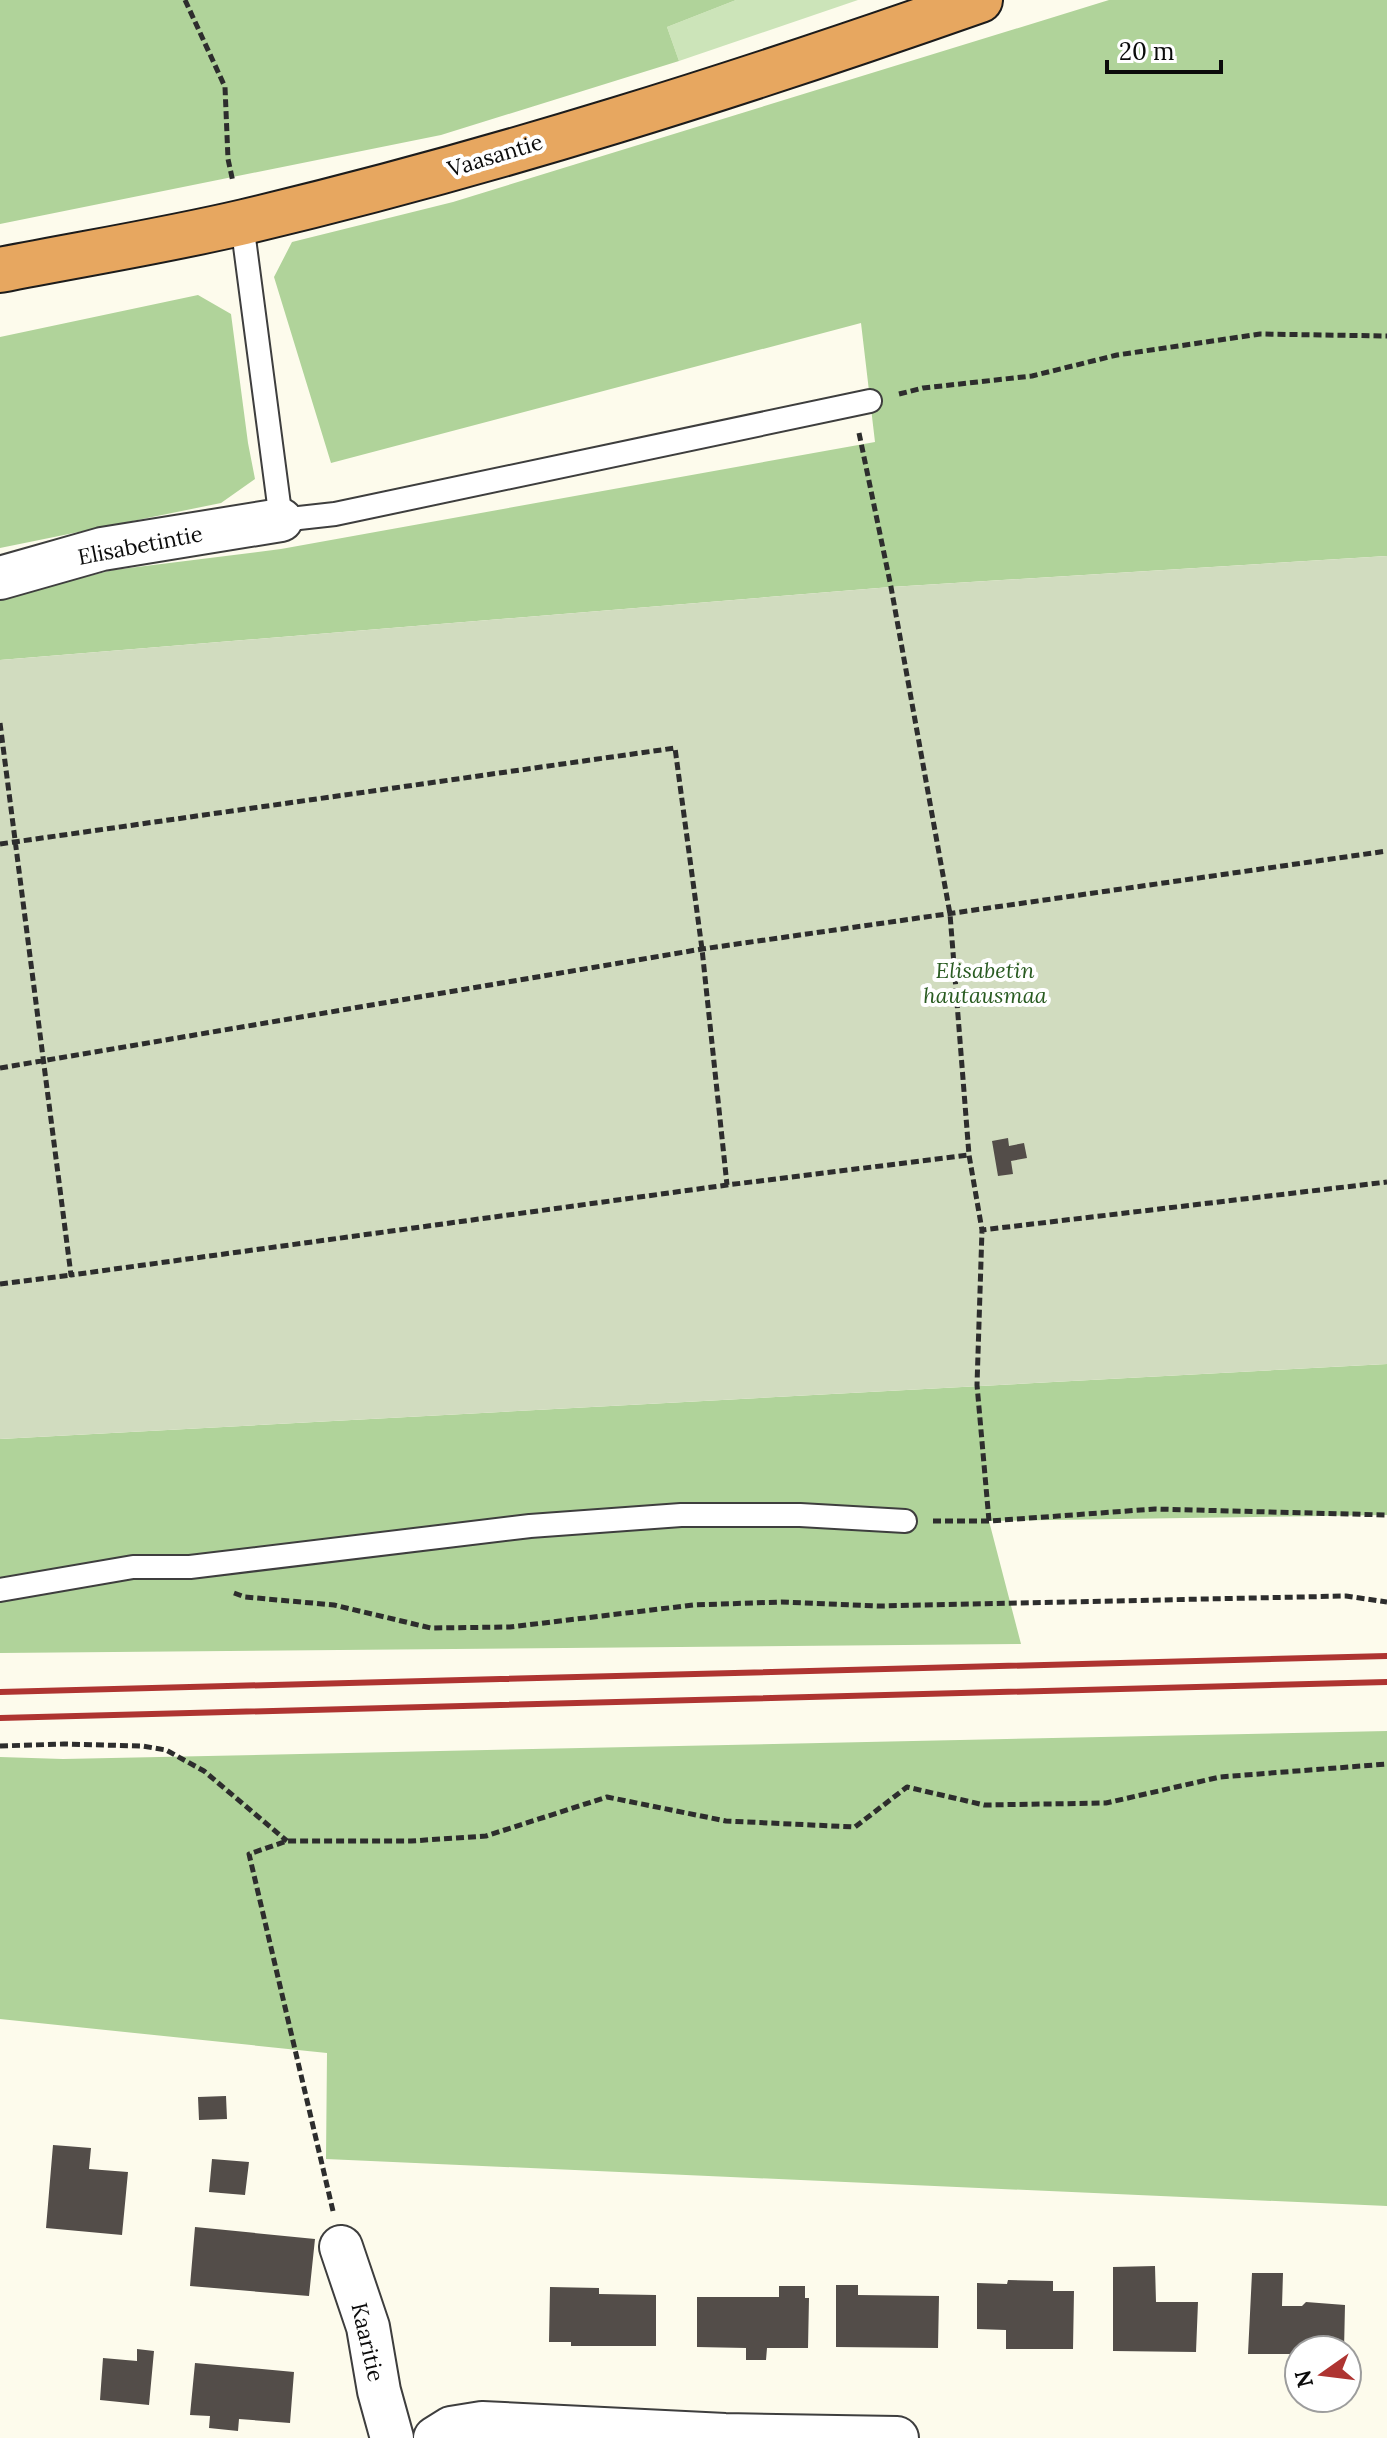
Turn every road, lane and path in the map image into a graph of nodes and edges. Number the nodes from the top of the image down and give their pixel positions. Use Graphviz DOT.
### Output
graph roads {
  1 [pos="185,0"];
  2 [pos="980,0"];
  3 [pos="242,223"];
  4 [pos="0,270"];
  5 [pos="1387,336"];
  6 [pos="862,403"];
  7 [pos="281,520"];
  8 [pos="0,578"];
  9 [pos="0,723"];
  10 [pos="15,842"];
  11 [pos="0,844"];
  12 [pos="1387,851"];
  13 [pos="950,914"];
  14 [pos="702,949"];
  15 [pos="42,1063"];
  16 [pos="0,1068"];
  17 [pos="969,1155"];
  18 [pos="1387,1182"];
  19 [pos="727,1185"];
  20 [pos="982,1230"];
  21 [pos="71,1275"];
  22 [pos="0,1284"];
  23 [pos="1387,1517"];
  24 [pos="905,1521"];
  25 [pos="989,1521"];
  26 [pos="190,1567"];
  27 [pos="0,1590"];
  28 [pos="1387,1602"];
  29 [pos="0,1746"];
  30 [pos="1387,1764"];
  31 [pos="287,1841"];
  32 [pos="341,2247"];
  33 [pos="392,2438"];
  34 [pos="435,2438"];
  35 [pos="897,2438"];
  1 -- 3 [label="path"];
  2 -- 3 [label="highway, Vaasantie"];
  3 -- 4 [label="highway, Vaasantie"];
  3 -- 7 [label="lane"];
  5 -- 6 [label="path"];
  6 -- 7 [label="lane"];
  6 -- 13 [label="path"];
  7 -- 8 [label="street, Elisabetintie"];
  9 -- 10 [label="path"];
  10 -- 11 [label="path"];
  10 -- 14 [label="path"];
  10 -- 15 [label="path"];
  12 -- 13 [label="path"];
  13 -- 14 [label="path"];
  13 -- 17 [label="path"];
  14 -- 15 [label="path"];
  14 -- 19 [label="path"];
  15 -- 16 [label="path"];
  15 -- 21 [label="path"];
  17 -- 19 [label="path"];
  17 -- 20 [label="path"];
  18 -- 20 [label="path"];
  19 -- 21 [label="path"];
  20 -- 25 [label="path"];
  21 -- 22 [label="path"];
  23 -- 25 [label="path"];
  24 -- 25 [label="path"];
  24 -- 26 [label="lane"];
  26 -- 27 [label="lane"];
  26 -- 28 [label="path"];
  29 -- 31 [label="path"];
  30 -- 31 [label="path"];
  31 -- 32 [label="path"];
  32 -- 33 [label="street, Kaaritie"];
  34 -- 35 [label="street"];
}
